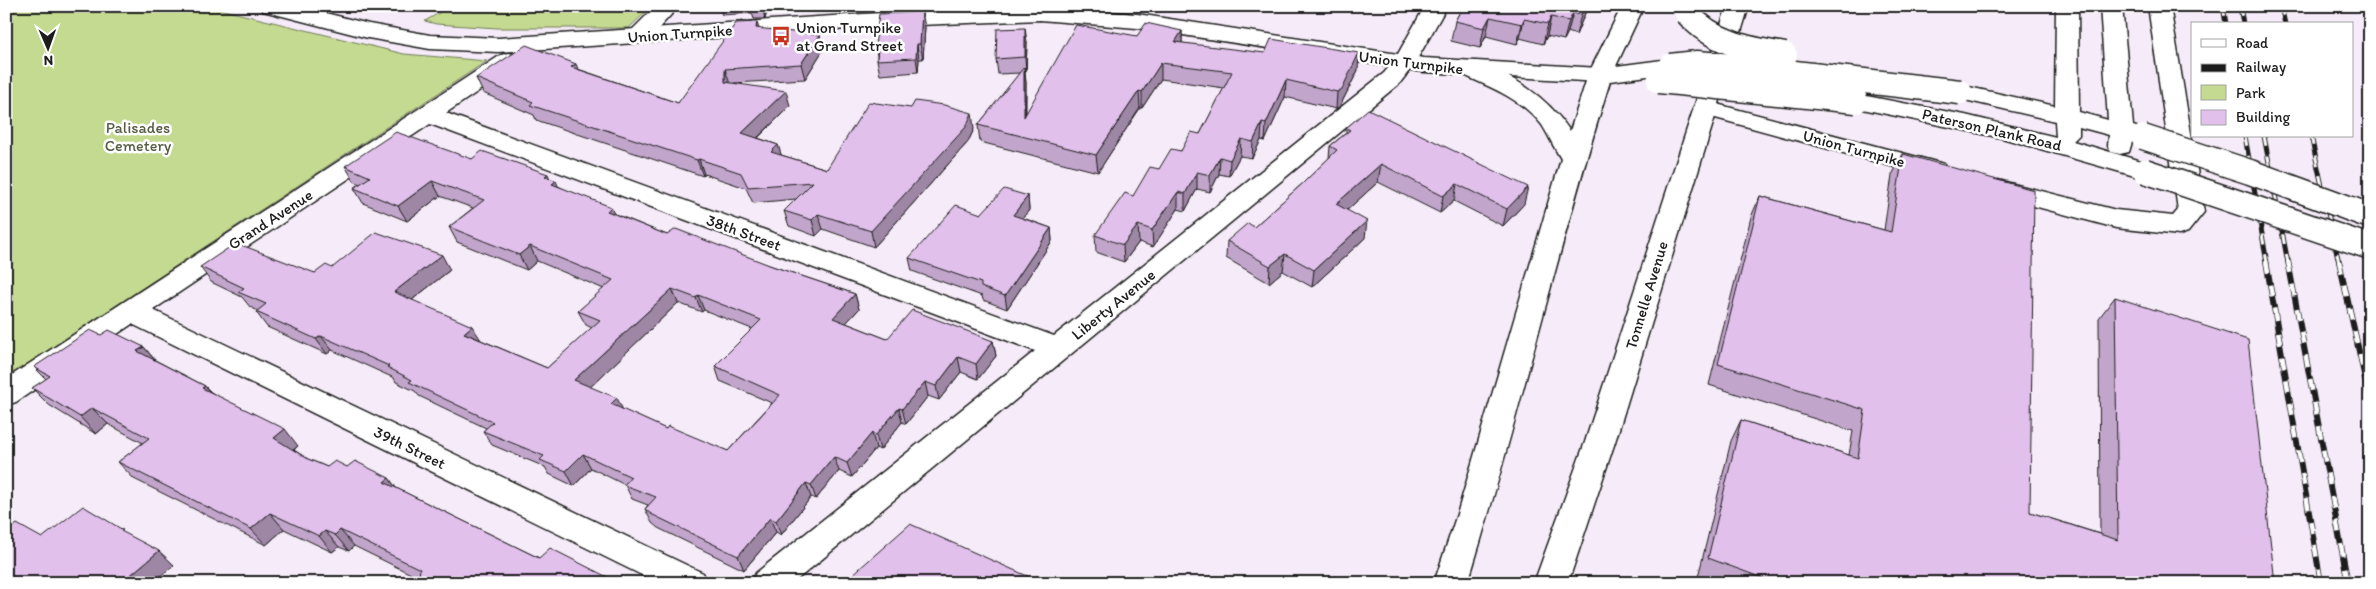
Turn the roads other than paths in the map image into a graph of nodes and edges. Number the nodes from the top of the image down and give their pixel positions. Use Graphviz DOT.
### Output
graph roads {
  1 [pos="271,6"];
  2 [pos="668,6"];
  3 [pos="1436,6"];
  4 [pos="1633,6"];
  5 [pos="2067,6"];
  6 [pos="2111,6"];
  7 [pos="2159,6"];
  8 [pos="1080,10"];
  9 [pos="1684,10"];
  10 [pos="1740,12"];
  11 [pos="896,13"];
  12 [pos="639,36"];
  13 [pos="534,43"];
  14 [pos="1404,63"];
  15 [pos="1469,69"];
  16 [pos="1664,74"];
  17 [pos="1600,75"];
  18 [pos="1960,92"];
  19 [pos="1705,108"];
  20 [pos="429,115"];
  21 [pos="2067,116"];
  22 [pos="2132,134"];
  23 [pos="2066,146"];
  24 [pos="1573,159"];
  25 [pos="2120,162"];
  26 [pos="2370,216"];
  27 [pos="2370,247"];
  28 [pos="130,311"];
  29 [pos="1059,348"];
  30 [pos="6,394"];
  31 [pos="691,583"];
  32 [pos="768,583"];
  33 [pos="1451,583"];
  34 [pos="1551,583"];
  1 -- 13 [label="main road, Union Turnpike"];
  2 -- 12 [label="main road"];
  3 -- 14 [label="main road, Liberty Avenue"];
  4 -- 17 [label="main road"];
  5 -- 21 [label="main road"];
  6 -- 22 [label="main road"];
  7 -- 19 [label="main road, Union Turnpike"];
  8 -- 11 [label="main road, Union Turnpike"];
  8 -- 14 [label="main road, Union Turnpike"];
  9 -- 18 [label="main road, Paterson Plank Road, bridge"];
  10 -- 19 [label="main road, Tonnelle Avenue"];
  11 -- 12 [label="main road, Union Turnpike"];
  12 -- 13 [label="main road, Union Turnpike"];
  13 -- 20 [label="main road, Grand Avenue"];
  14 -- 15 [label="main road, Union Turnpike"];
  14 -- 29 [label="main road, Liberty Avenue"];
  15 -- 17 [label="main road, Union Turnpike"];
  15 -- 24 [label="main road"];
  16 -- 17 [label="main road, Paterson Plank Road"];
  16 -- 18 [label="main road, Paterson Plank Road, bridge"];
  16 -- 23 [label="main road, Paterson Plank Road, bridge"];
  17 -- 24 [label="main road"];
  18 -- 21 [label="main road, Paterson Plank Road"];
  19 -- 34 [label="main road, Tonnelle Avenue"];
  20 -- 28 [label="main road, Grand Avenue"];
  20 -- 29 [label="main road, 38th Street"];
  21 -- 22 [label="main road, Paterson Plank Road"];
  21 -- 23 [label="main road"];
  22 -- 25 [label="main road"];
  22 -- 26 [label="main road, Paterson Plank Road, bridge"];
  23 -- 25 [label="main road, Paterson Plank Road"];
  24 -- 33 [label="main road"];
  25 -- 27 [label="main road, Paterson Plank Road, bridge"];
  28 -- 30 [label="main road, Grand Avenue"];
  28 -- 31 [label="main road, 39th Street"];
  29 -- 32 [label="main road, Liberty Avenue"];
}
